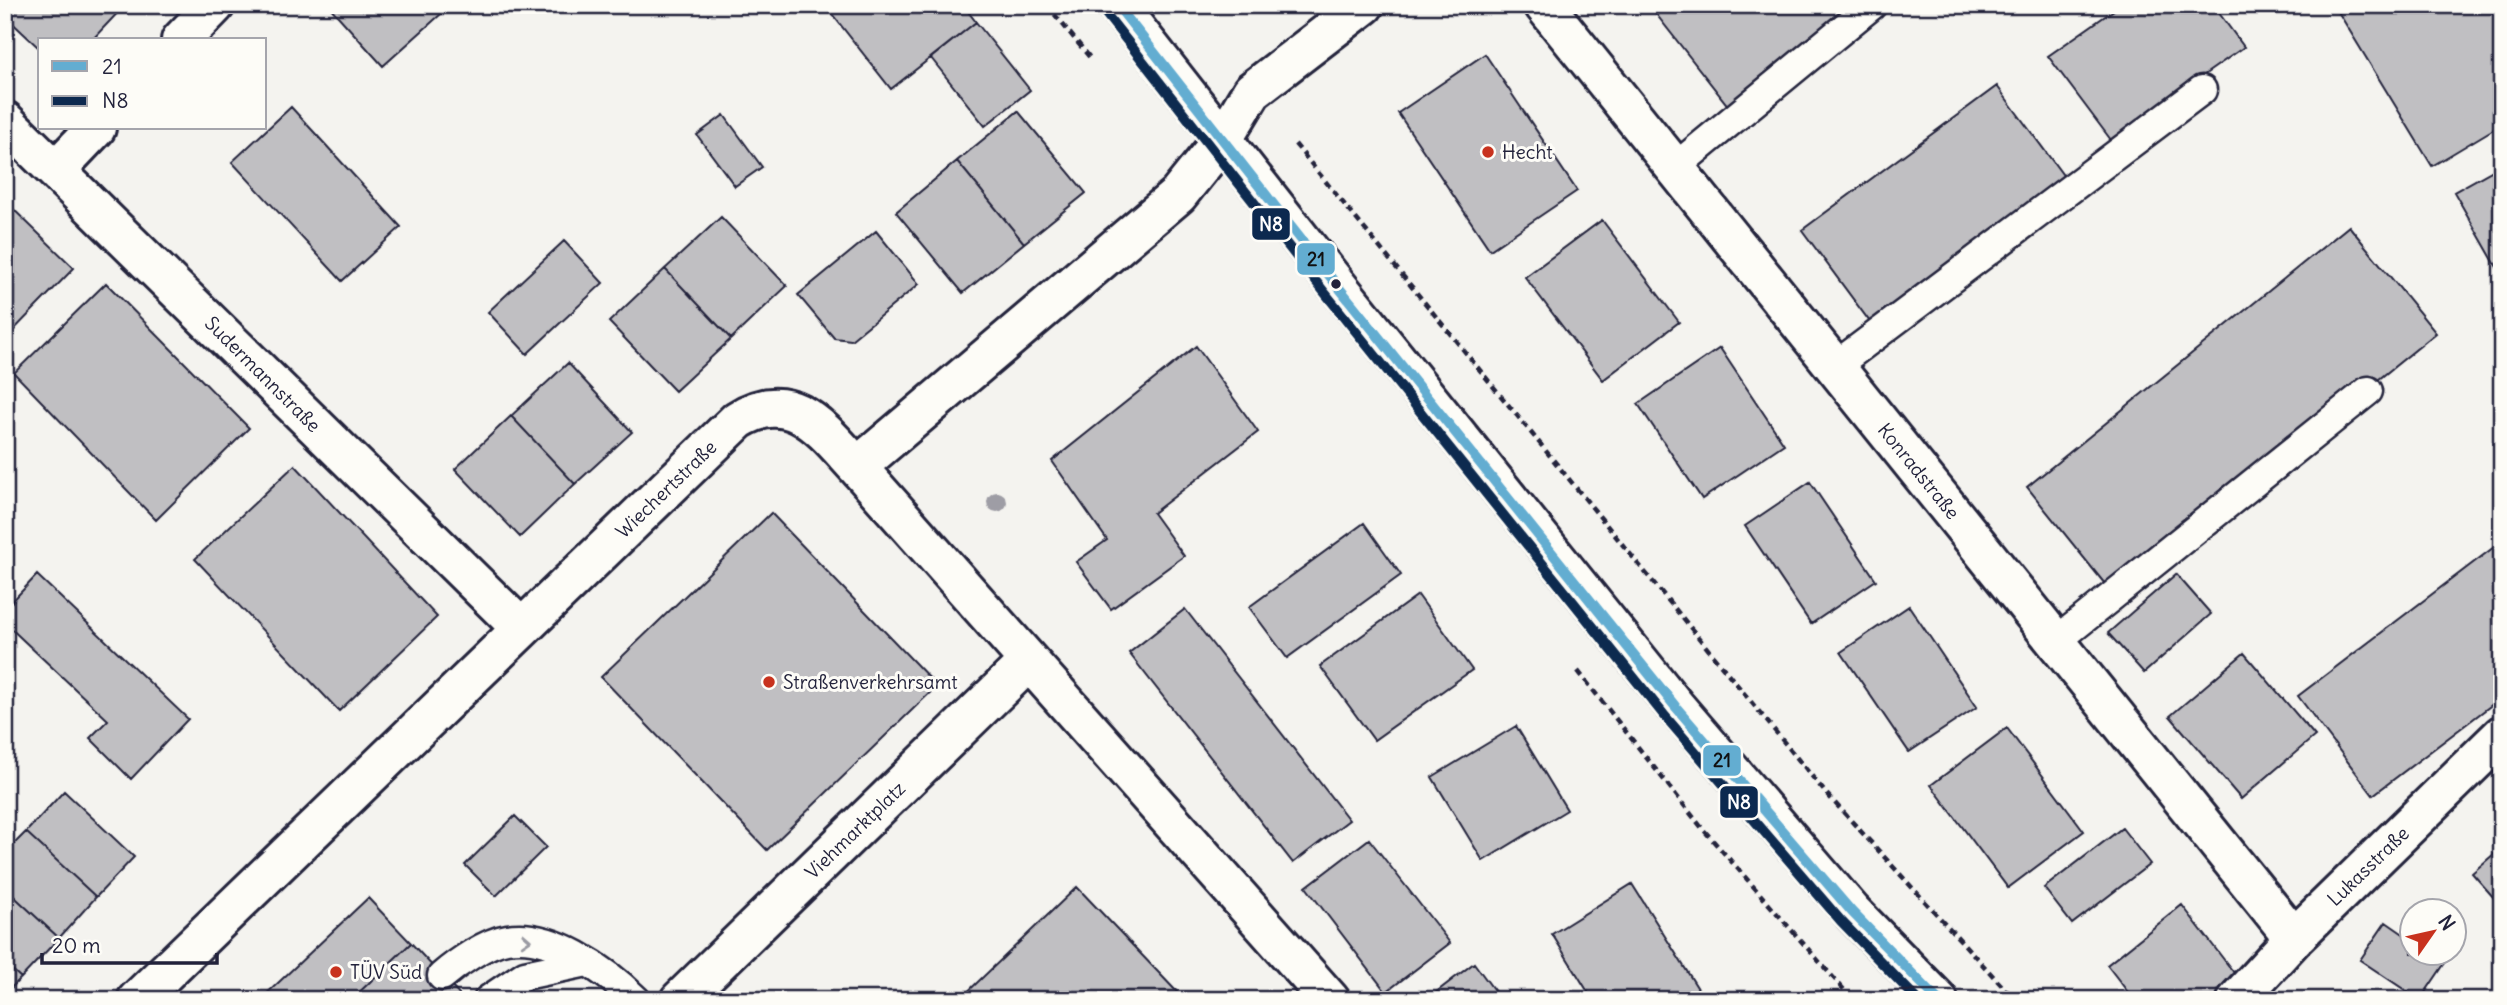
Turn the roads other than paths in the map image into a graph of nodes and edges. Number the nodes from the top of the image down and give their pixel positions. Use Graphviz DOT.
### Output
graph roads {
  1 [pos="215,5"];
  2 [pos="1116,5"];
  3 [pos="1364,5"];
  4 [pos="1544,5"];
  5 [pos="1872,5"];
  6 [pos="183,38"];
  7 [pos="2202,90"];
  8 [pos="5,121"];
  9 [pos="94,130"];
  10 [pos="1223,139"];
  11 [pos="1674,168"];
  12 [pos="56,170"];
  13 [pos="1835,366"];
  14 [pos="2368,391"];
  15 [pos="857,467"];
  16 [pos="521,628"];
  17 [pos="2055,642"];
  18 [pos="1030,661"];
  19 [pos="2502,735"];
  20 [pos="2294,938"];
  21 [pos="587,962"];
  22 [pos="442,976"];
  23 [pos="137,1000"];
  24 [pos="488,1000"];
  25 [pos="636,1000"];
  26 [pos="680,1000"];
  27 [pos="1330,1000"];
  28 [pos="1938,1000"];
  29 [pos="2237,1000"];
  1 -- 6 [label="street"];
  2 -- 10 [label="street"];
  3 -- 10 [label="street"];
  4 -- 11 [label="street, Konradstraße"];
  5 -- 11 [label="lane"];
  7 -- 13 [label="lane"];
  8 -- 12 [label="street, Sudermannstraße"];
  9 -- 12 [label="street"];
  10 -- 15 [label="street"];
  10 -- 28 [label="street"];
  11 -- 13 [label="street, Konradstraße"];
  12 -- 16 [label="street, Sudermannstraße"];
  13 -- 17 [label="street, Konradstraße"];
  14 -- 17 [label="lane"];
  15 -- 16 [label="street, Wiechertstraße"];
  15 -- 18 [label="street"];
  16 -- 23 [label="street, Wiechertstraße"];
  17 -- 20 [label="street, Konradstraße"];
  18 -- 26 [label="street, Viehmarktplatz"];
  18 -- 27 [label="street"];
  19 -- 20 [label="street, Lukasstraße"];
  20 -- 29 [label="street, Lukasstraße"];
  22 -- 21 [label="lane, one-way"];
  21 -- 24 [label="lane"];
  21 -- 25 [label="lane"];
}
